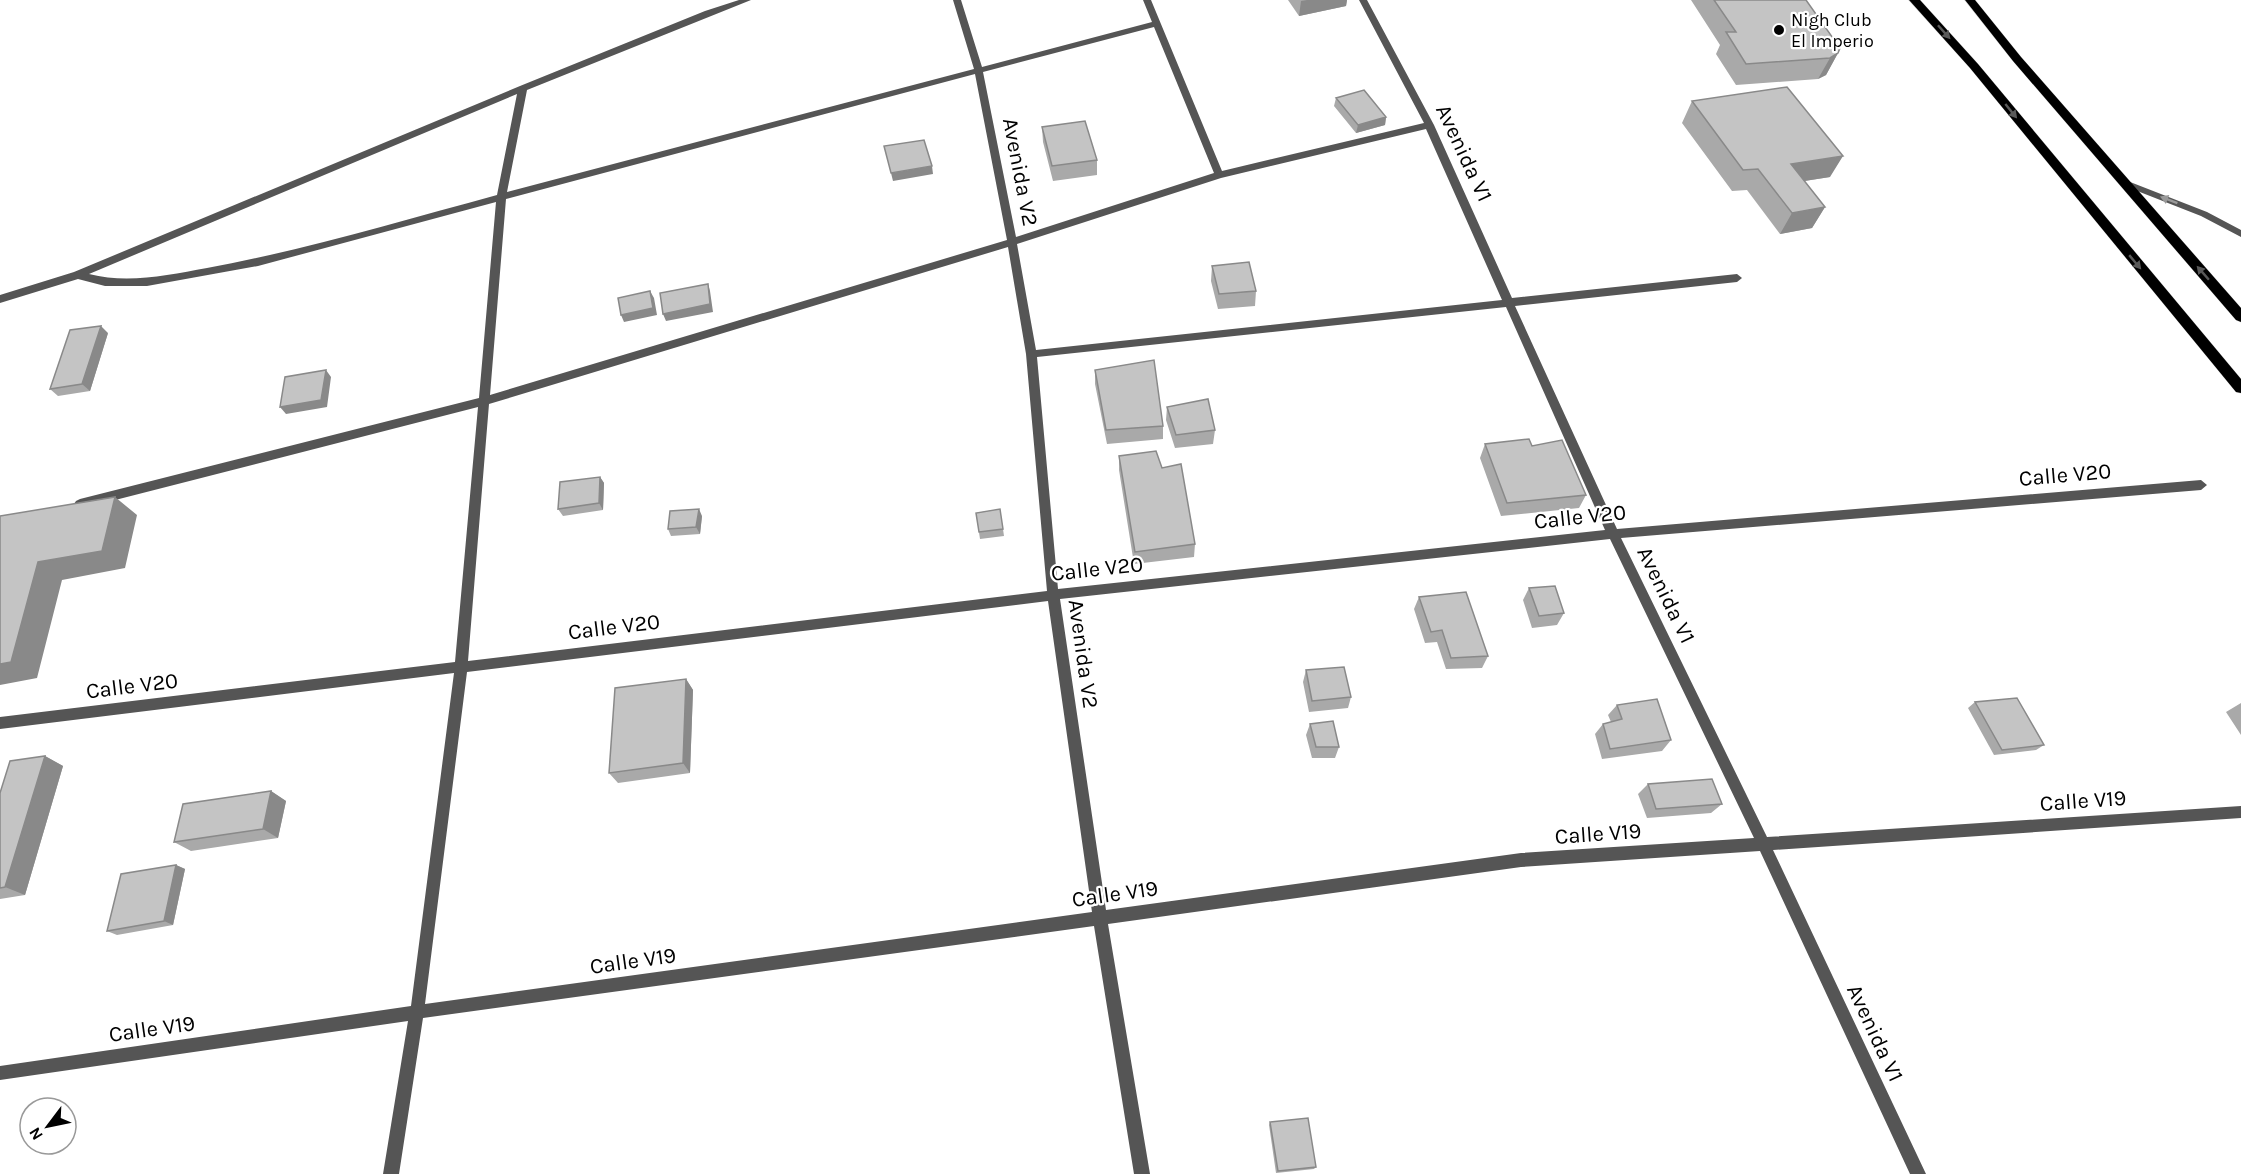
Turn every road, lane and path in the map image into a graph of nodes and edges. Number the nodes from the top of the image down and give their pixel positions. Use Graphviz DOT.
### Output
graph roads {
  1 [pos="747,0"];
  2 [pos="957,0"];
  3 [pos="1147,0"];
  4 [pos="1363,0"];
  5 [pos="1914,0"];
  6 [pos="1970,0"];
  7 [pos="1156,23"];
  8 [pos="978,69"];
  9 [pos="523,88"];
  10 [pos="1429,125"];
  11 [pos="1219,175"];
  12 [pos="2125,183"];
  13 [pos="501,199"];
  14 [pos="2241,234"];
  15 [pos="1012,242"];
  16 [pos="78,275"];
  17 [pos="1737,278"];
  18 [pos="0,299"];
  19 [pos="1507,301"];
  20 [pos="2241,317"];
  21 [pos="1031,354"];
  22 [pos="2241,388"];
  23 [pos="485,401"];
  24 [pos="2201,485"];
  25 [pos="69,507"];
  26 [pos="1613,534"];
  27 [pos="1053,595"];
  28 [pos="461,667"];
  29 [pos="0,723"];
  30 [pos="2241,812"];
  31 [pos="1762,843"];
  32 [pos="1100,917"];
  33 [pos="417,1012"];
  34 [pos="0,1073"];
  35 [pos="391,1174"];
  36 [pos="1142,1174"];
  37 [pos="1918,1174"];
  1 -- 9 [label="street"];
  2 -- 8 [label="street, Avenida V2"];
  3 -- 7 [label="street"];
  4 -- 10 [label="street, Avenida V1"];
  5 -- 22 [label="main road, one-way"];
  6 -- 12 [label="main road"];
  7 -- 8 [label="street"];
  7 -- 11 [label="street"];
  8 -- 13 [label="street"];
  8 -- 15 [label="street, Avenida V2"];
  9 -- 13 [label="street"];
  9 -- 16 [label="street"];
  10 -- 11 [label="street"];
  10 -- 19 [label="street, Avenida V1"];
  11 -- 15 [label="street"];
  14 -- 12 [label="street, one-way"];
  20 -- 12 [label="main road, one-way"];
  13 -- 16 [label="street"];
  13 -- 23 [label="street"];
  15 -- 21 [label="street, Avenida V2"];
  15 -- 23 [label="street"];
  16 -- 18 [label="street"];
  17 -- 19 [label="street"];
  19 -- 21 [label="street"];
  19 -- 26 [label="street, Avenida V1"];
  21 -- 27 [label="street, Avenida V2"];
  23 -- 25 [label="street"];
  23 -- 28 [label="street"];
  24 -- 26 [label="street, Calle V20"];
  26 -- 27 [label="street, Calle V20"];
  26 -- 31 [label="street, Avenida V1"];
  27 -- 28 [label="street, Calle V20"];
  27 -- 32 [label="street, Avenida V2"];
  28 -- 29 [label="street, Calle V20"];
  28 -- 33 [label="street"];
  30 -- 31 [label="street, Calle V19"];
  31 -- 32 [label="street, Calle V19"];
  31 -- 37 [label="street, Avenida V1"];
  32 -- 33 [label="street, Calle V19"];
  32 -- 36 [label="street, Avenida V2"];
  33 -- 34 [label="street, Calle V19"];
  33 -- 35 [label="street"];
}
